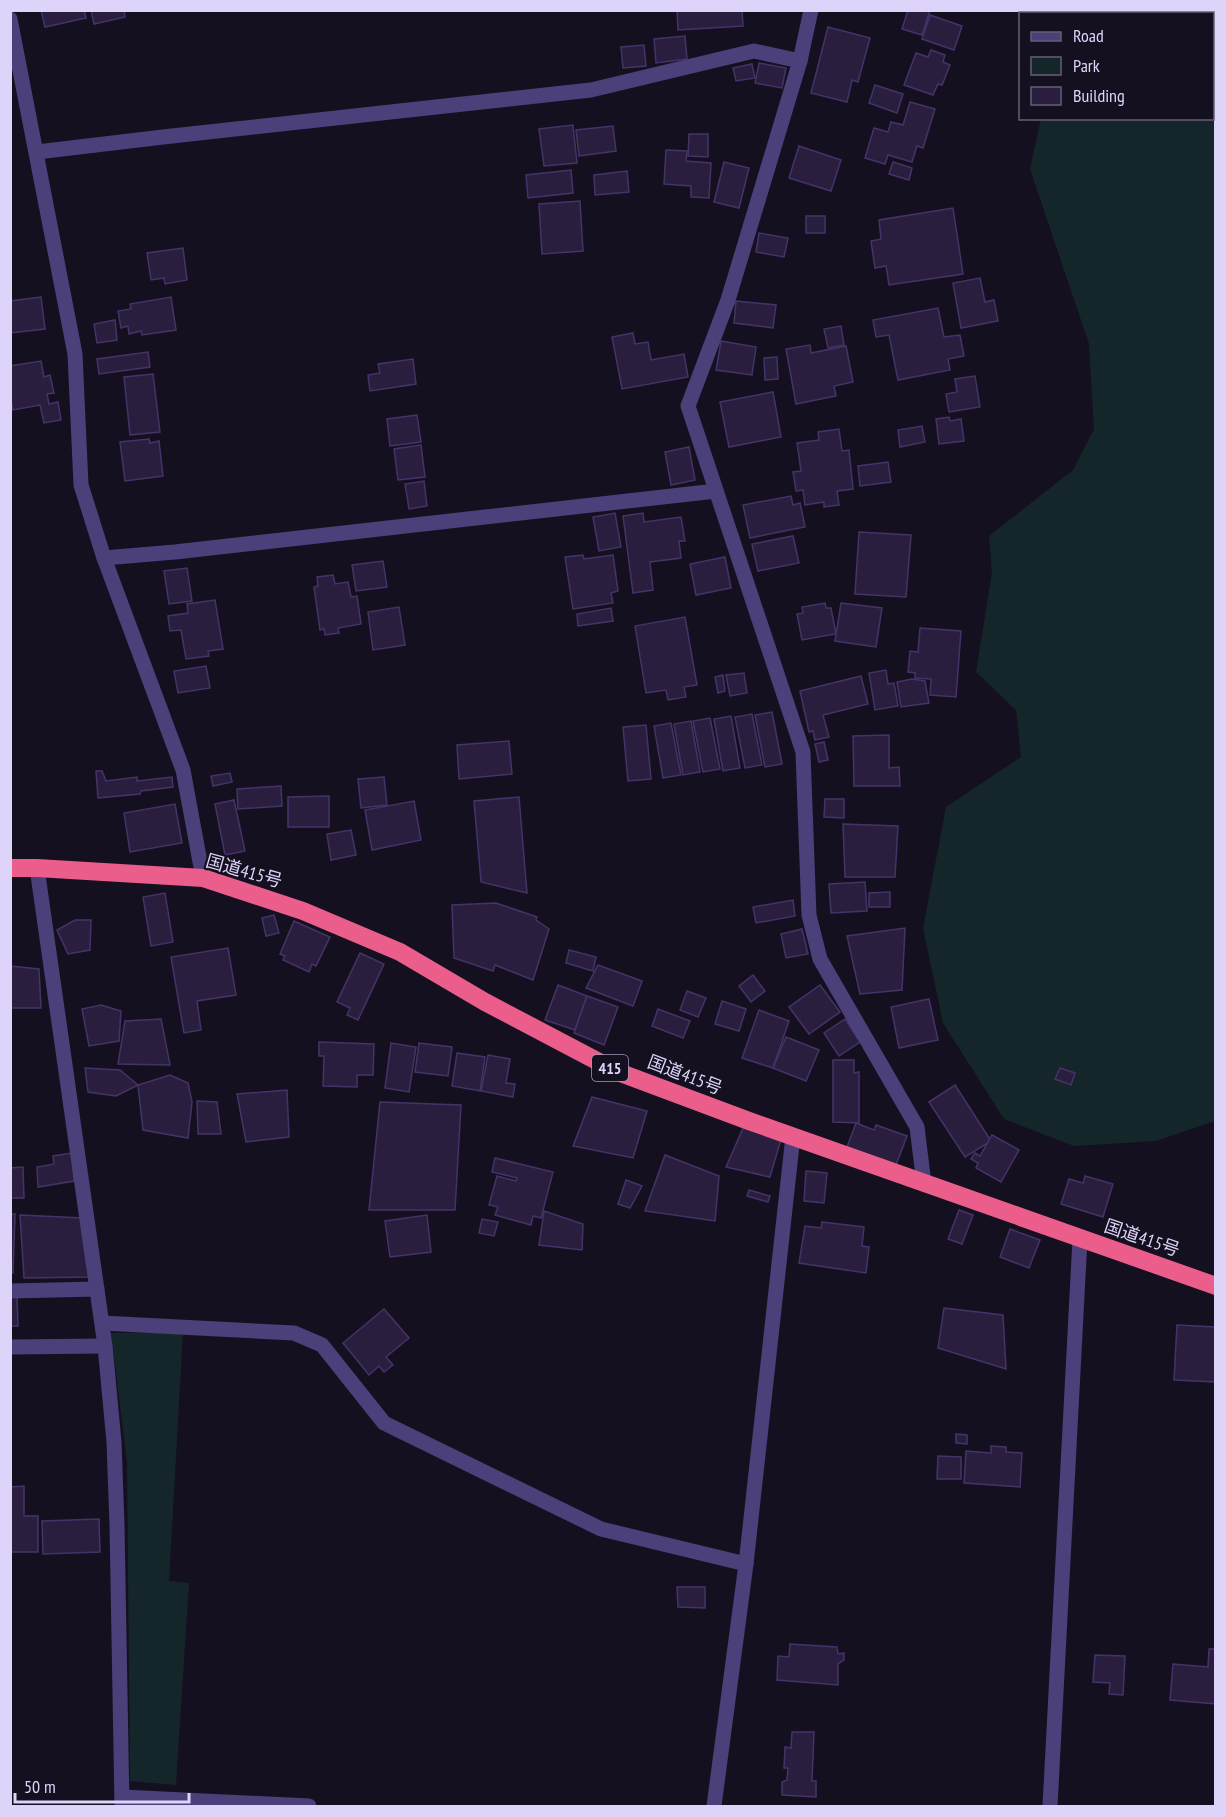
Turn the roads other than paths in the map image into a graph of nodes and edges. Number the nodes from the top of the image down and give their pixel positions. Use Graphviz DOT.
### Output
graph roads {
  1 [pos="811,10"];
  2 [pos="10,19"];
  3 [pos="800,61"];
  4 [pos="37,152"];
  5 [pos="716,491"];
  6 [pos="104,558"];
  7 [pos="10,868"];
  8 [pos="37,868"];
  9 [pos="203,878"];
  10 [pos="793,1136"];
  11 [pos="924,1184"];
  12 [pos="1080,1239"];
  13 [pos="1215,1286"];
  14 [pos="97,1289"];
  15 [pos="10,1292"];
  16 [pos="102,1323"];
  17 [pos="105,1346"];
  18 [pos="10,1347"];
  19 [pos="746,1564"];
  20 [pos="122,1802"];
  21 [pos="309,1806"];
  22 [pos="714,1806"];
  23 [pos="1050,1806"];
  1 -- 3 [label="street"];
  2 -- 4 [label="street"];
  3 -- 4 [label="street"];
  3 -- 5 [label="street"];
  4 -- 6 [label="street"];
  5 -- 6 [label="street"];
  5 -- 11 [label="street"];
  6 -- 9 [label="street"];
  7 -- 8 [label="highway, 国道415号 / 415"];
  8 -- 9 [label="highway, 国道415号 / 415"];
  8 -- 14 [label="street"];
  9 -- 10 [label="highway, 国道415号 / 415"];
  10 -- 11 [label="highway, 国道415号 / 415"];
  10 -- 19 [label="street"];
  11 -- 12 [label="highway, 国道415号 / 415"];
  12 -- 13 [label="highway, 国道415号 / 415"];
  12 -- 23 [label="street"];
  14 -- 15 [label="street"];
  14 -- 16 [label="street"];
  16 -- 17 [label="street"];
  16 -- 19 [label="street"];
  17 -- 18 [label="street"];
  17 -- 20 [label="street"];
  19 -- 22 [label="street"];
  20 -- 21 [label="street"];
}
